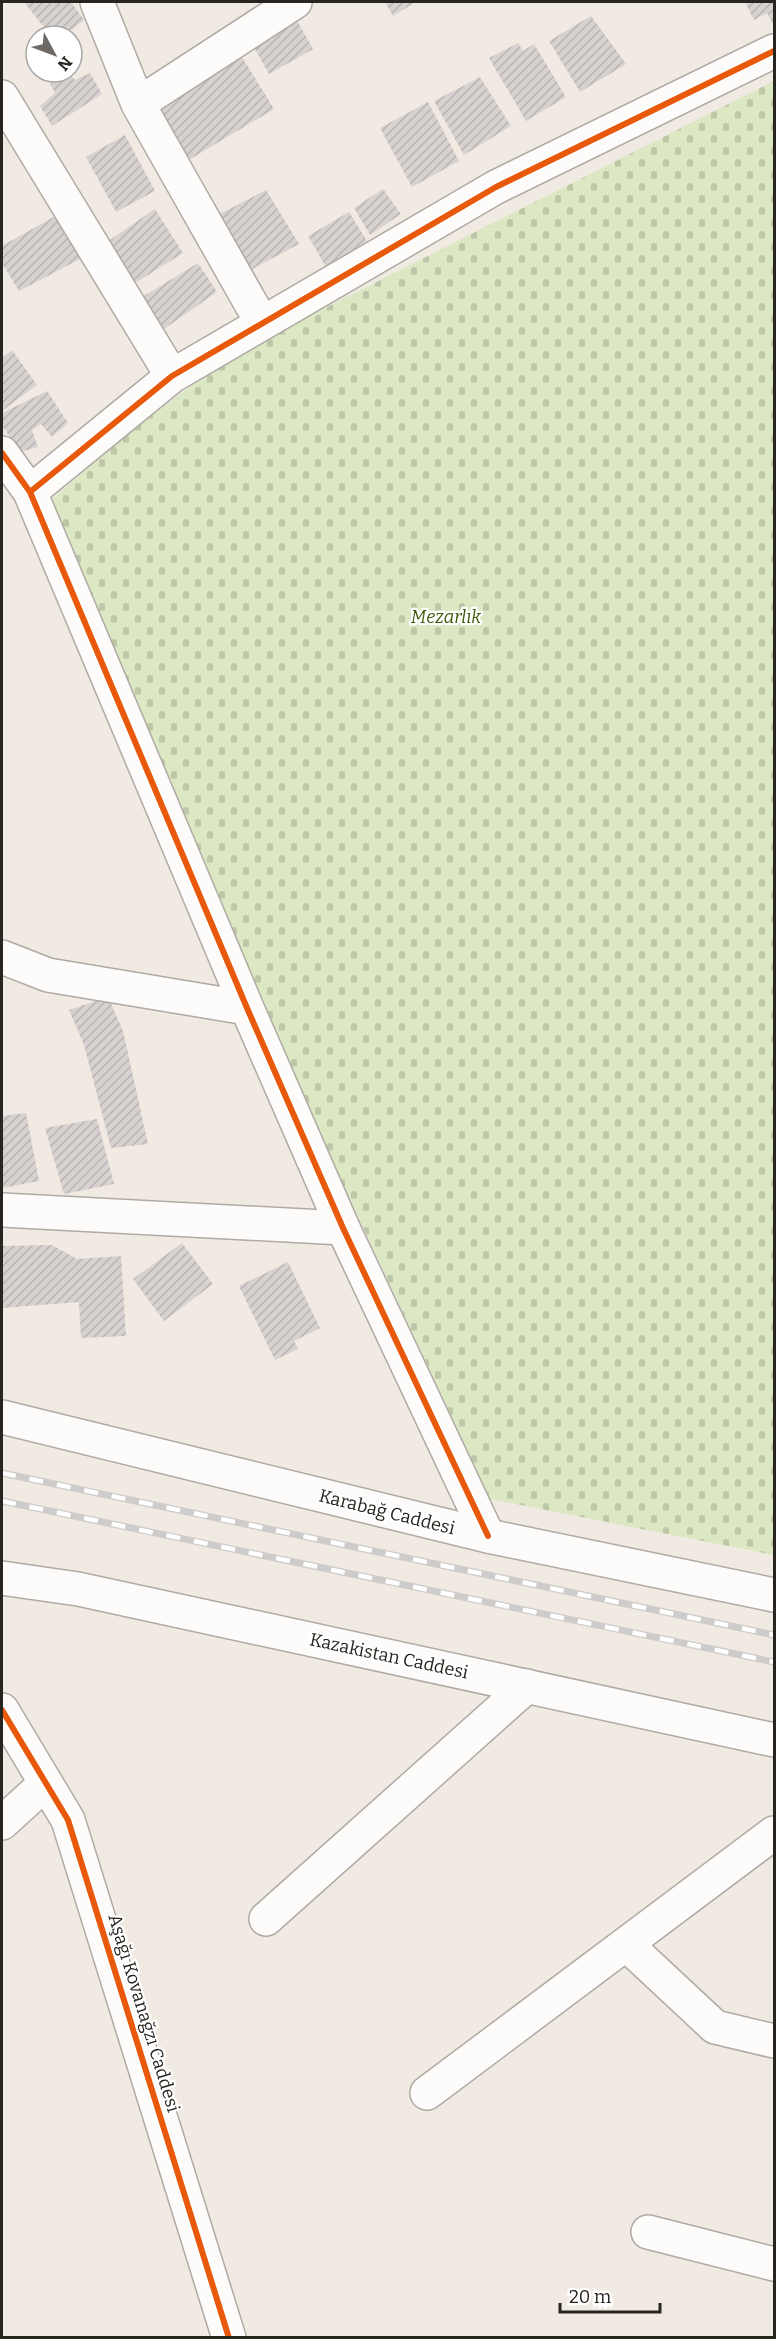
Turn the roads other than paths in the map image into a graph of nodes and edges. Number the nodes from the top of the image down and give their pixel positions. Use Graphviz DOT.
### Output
graph roads {
  1 [pos="97,2"];
  2 [pos="295,2"];
  3 [pos="774,51"];
  4 [pos="2,97"];
  5 [pos="138,104"];
  6 [pos="262,323"];
  7 [pos="172,376"];
  8 [pos="2,453"];
  9 [pos="30,492"];
  10 [pos="2,957"];
  11 [pos="248,1008"];
  12 [pos="2,1210"];
  13 [pos="343,1228"];
  14 [pos="2,1417"];
  15 [pos="488,1536"];
  16 [pos="2,1578"];
  17 [pos="774,1595"];
  18 [pos="527,1686"];
  19 [pos="2,1710"];
  20 [pos="774,1740"];
  21 [pos="46,1783"];
  22 [pos="2,1823"];
  23 [pos="774,1833"];
  24 [pos="266,1919"];
  25 [pos="626,1944"];
  26 [pos="774,2041"];
  27 [pos="427,2093"];
  28 [pos="648,2232"];
  29 [pos="774,2264"];
  30 [pos="229,2337"];
  1 -- 5 [label="street"];
  2 -- 5 [label="street"];
  3 -- 6 [label="street"];
  4 -- 7 [label="street"];
  5 -- 6 [label="street"];
  6 -- 7 [label="street"];
  7 -- 9 [label="street"];
  8 -- 9 [label="street"];
  9 -- 11 [label="street"];
  10 -- 11 [label="street"];
  11 -- 13 [label="street"];
  12 -- 13 [label="street"];
  13 -- 15 [label="street"];
  14 -- 15 [label="street, Karabağ Caddesi"];
  15 -- 17 [label="street, Karabağ Caddesi"];
  16 -- 18 [label="street, Kazakistan Caddesi"];
  18 -- 20 [label="street, Kazakistan Caddesi"];
  18 -- 24 [label="street"];
  19 -- 21 [label="street, Aşağı Kovanağzı Caddesi"];
  21 -- 22 [label="street"];
  21 -- 30 [label="street, Aşağı Kovanağzı Caddesi"];
  23 -- 25 [label="street"];
  25 -- 26 [label="street"];
  25 -- 27 [label="street"];
  28 -- 29 [label="street"];
}
